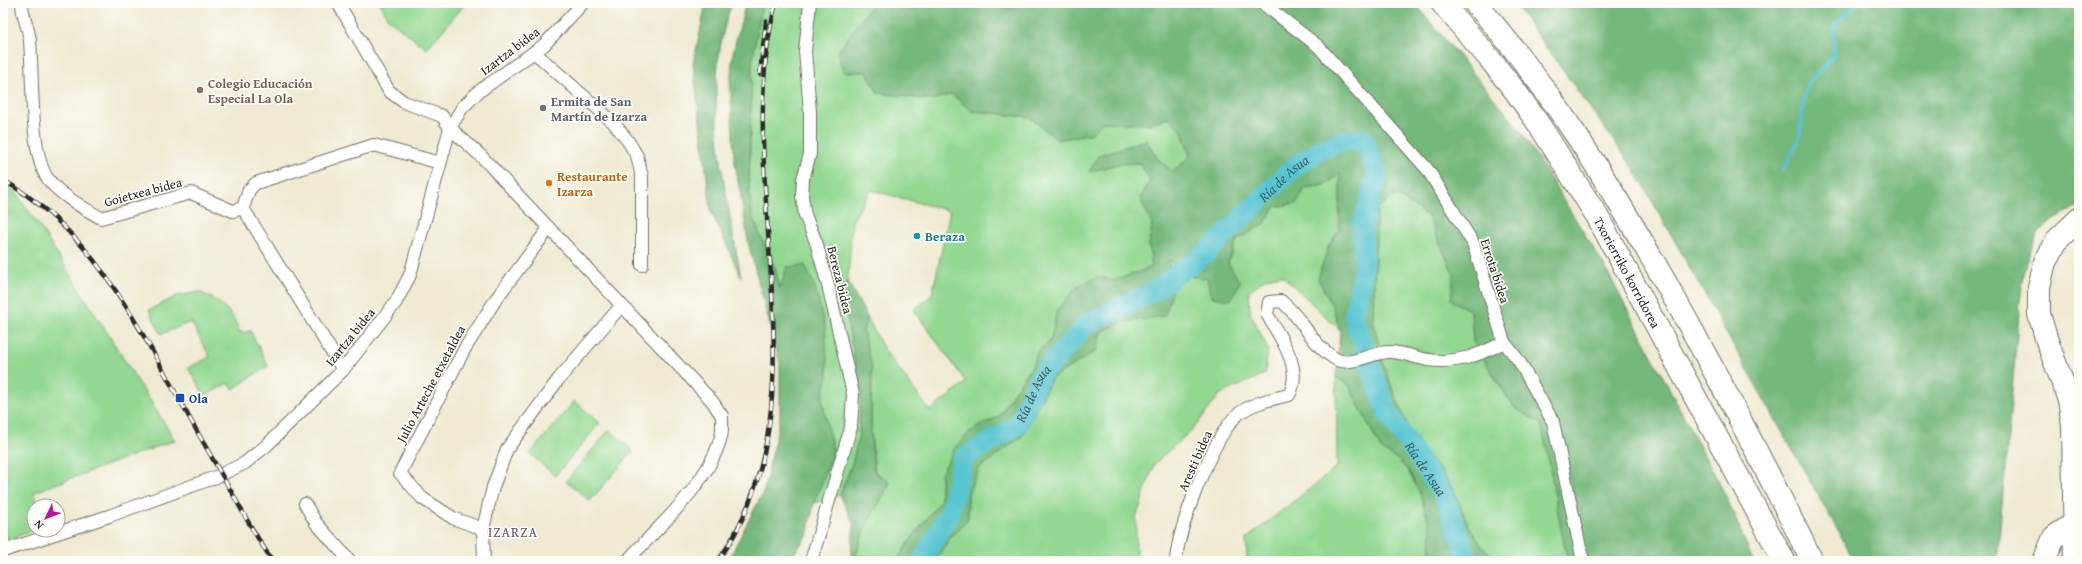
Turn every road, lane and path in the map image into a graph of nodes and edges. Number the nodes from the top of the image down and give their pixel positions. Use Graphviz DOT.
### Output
graph roads {
  1 [pos="22,3"];
  2 [pos="338,3"];
  3 [pos="583,3"];
  4 [pos="810,3"];
  5 [pos="1262,3"];
  6 [pos="1442,3"];
  7 [pos="1475,3"];
  8 [pos="534,52"];
  9 [pos="450,128"];
  10 [pos="440,163"];
  11 [pos="243,208"];
  12 [pos="2079,219"];
  13 [pos="549,228"];
  14 [pos="642,266"];
  15 [pos="621,306"];
  16 [pos="1504,342"];
  17 [pos="343,370"];
  18 [pos="2079,471"];
  19 [pos="1773,481"];
  20 [pos="305,504"];
  21 [pos="1761,519"];
  22 [pos="2074,524"];
  23 [pos="483,529"];
  24 [pos="6,554"];
  25 [pos="350,561"];
  26 [pos="484,561"];
  27 [pos="627,561"];
  28 [pos="811,561"];
  29 [pos="1176,561"];
  30 [pos="1583,561"];
  31 [pos="1771,561"];
  32 [pos="1784,561"];
  33 [pos="1812,561"];
  34 [pos="1827,561"];
  35 [pos="2044,561"];
  36 [pos="2075,561"];
  1 -- 11 [label="street, Goietxea bidea"];
  2 -- 9 [label="street"];
  3 -- 8 [label="street, Izartza bidea"];
  4 -- 28 [label="street, Bereza bidea"];
  5 -- 16 [label="street, Errota bidea"];
  6 -- 21 [label="highway, Txorierriko korridorea"];
  7 -- 19 [label="highway, Txorierriko korridorea"];
  8 -- 9 [label="street, Izartza bidea"];
  8 -- 14 [label="street"];
  9 -- 10 [label="street, Izartza bidea"];
  9 -- 13 [label="street"];
  10 -- 11 [label="street"];
  10 -- 17 [label="street, Izartza bidea"];
  11 -- 17 [label="street"];
  12 -- 22 [label="highway"];
  13 -- 15 [label="street"];
  13 -- 23 [label="street, Julio Arteche etxetaldea"];
  15 -- 23 [label="street"];
  15 -- 27 [label="street"];
  16 -- 29 [label="street, Aresti bidea"];
  16 -- 30 [label="street, Errota bidea"];
  17 -- 24 [label="street, Izartza bidea"];
  18 -- 22 [label="highway"];
  19 -- 33 [label="highway, Txorierriko korridorea"];
  19 -- 34 [label="highway"];
  20 -- 25 [label="street"];
  21 -- 31 [label="highway"];
  21 -- 32 [label="highway, Txorierriko korridorea"];
  22 -- 35 [label="highway"];
  22 -- 36 [label="highway"];
  23 -- 26 [label="street"];
}
